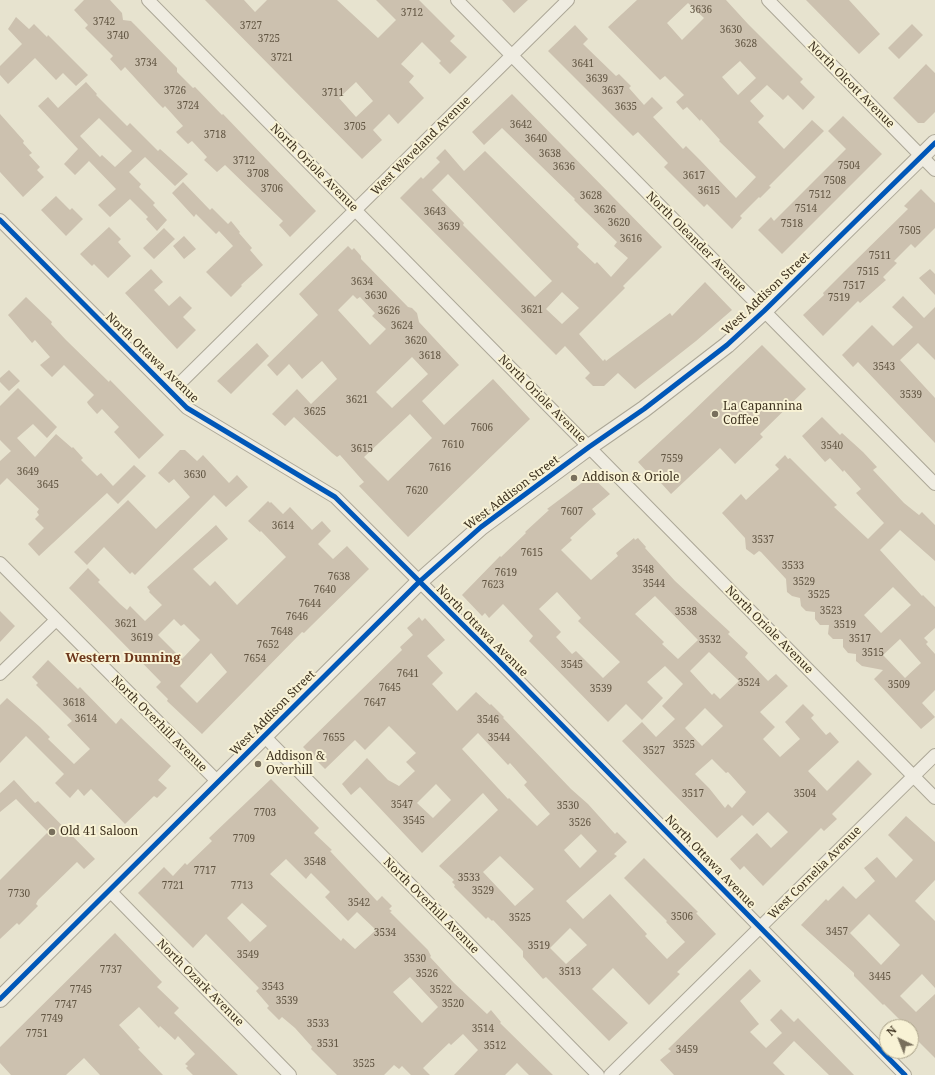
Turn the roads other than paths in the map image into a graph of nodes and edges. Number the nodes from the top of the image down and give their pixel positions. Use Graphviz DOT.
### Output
graph roads {
  1 [pos="148,0"];
  2 [pos="457,0"];
  3 [pos="568,0"];
  4 [pos="768,0"];
  5 [pos="512,55"];
  6 [pos="935,143"];
  7 [pos="921,156"];
  8 [pos="935,170"];
  9 [pos="356,210"];
  10 [pos="0,220"];
  11 [pos="764,312"];
  12 [pos="171,392"];
  13 [pos="589,447"];
  14 [pos="935,484"];
  15 [pos="0,564"];
  16 [pos="419,582"];
  17 [pos="56,620"];
  18 [pos="0,674"];
  19 [pos="264,736"];
  20 [pos="935,755"];
  21 [pos="914,776"];
  22 [pos="218,782"];
  23 [pos="935,798"];
  24 [pos="109,890"];
  25 [pos="760,927"];
  26 [pos="0,999"];
  27 [pos="290,1075"];
  28 [pos="598,1075"];
  29 [pos="610,1075"];
  30 [pos="905,1075"];
  1 -- 9 [label="street, North Oriole Avenue"];
  2 -- 5 [label="street, North Oleander Avenue"];
  3 -- 5 [label="street, West Waveland Avenue"];
  4 -- 7 [label="street, North Olcott Avenue"];
  5 -- 9 [label="street, West Waveland Avenue"];
  5 -- 11 [label="street, North Oleander Avenue"];
  6 -- 7 [label="street, West Addison Street"];
  7 -- 8 [label="street, North Olcott Avenue"];
  7 -- 11 [label="street, West Addison Street"];
  9 -- 12 [label="street, West Waveland Avenue"];
  9 -- 13 [label="street, North Oriole Avenue"];
  10 -- 12 [label="street, North Ottawa Avenue"];
  11 -- 13 [label="street, West Addison Street"];
  11 -- 14 [label="street, North Oleander Avenue"];
  12 -- 16 [label="street, North Ottawa Avenue"];
  13 -- 16 [label="street, West Addison Street"];
  13 -- 21 [label="street, North Oriole Avenue"];
  15 -- 17 [label="street, North Overhill Avenue"];
  16 -- 19 [label="street, West Addison Street"];
  16 -- 25 [label="street, North Ottawa Avenue"];
  17 -- 18 [label="street"];
  17 -- 22 [label="street, North Overhill Avenue"];
  19 -- 22 [label="street, West Addison Street"];
  19 -- 28 [label="street, North Overhill Avenue"];
  20 -- 21 [label="street, West Cornelia Avenue"];
  21 -- 23 [label="street, North Oriole Avenue"];
  21 -- 25 [label="street, West Cornelia Avenue"];
  22 -- 24 [label="street, West Addison Street"];
  24 -- 26 [label="street, West Addison Street"];
  24 -- 27 [label="street, North Ozark Avenue"];
  25 -- 29 [label="street, West Cornelia Avenue"];
  25 -- 30 [label="street, North Ottawa Avenue"];
}
